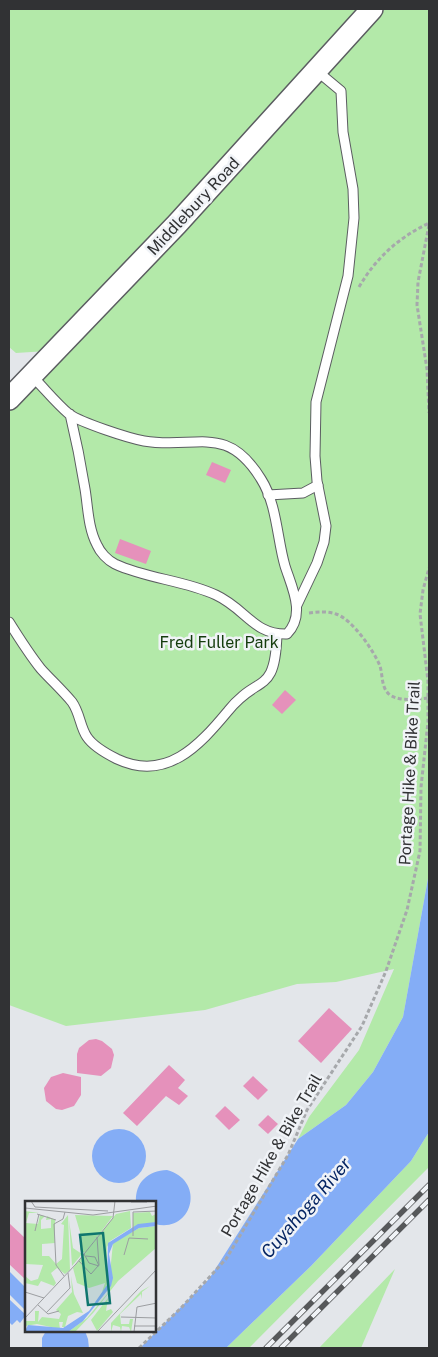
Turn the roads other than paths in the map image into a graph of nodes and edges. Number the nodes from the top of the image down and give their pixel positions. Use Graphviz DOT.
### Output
graph roads {
  1 [pos="372,9"];
  2 [pos="317,71"];
  3 [pos="32,376"];
  4 [pos="9,399"];
  5 [pos="70,414"];
  6 [pos="318,485"];
  7 [pos="268,495"];
  8 [pos="297,609"];
  9 [pos="9,622"];
  10 [pos="277,634"];
  1 -- 2 [label="street, Middlebury Road"];
  2 -- 3 [label="street, Middlebury Road"];
  2 -- 6 [label="lane"];
  3 -- 4 [label="street, Middlebury Road"];
  3 -- 5 [label="lane"];
  5 -- 7 [label="lane"];
  5 -- 10 [label="lane"];
  6 -- 7 [label="lane"];
  6 -- 8 [label="lane"];
  7 -- 8 [label="lane"];
  8 -- 10 [label="lane"];
  9 -- 10 [label="lane"];
}
